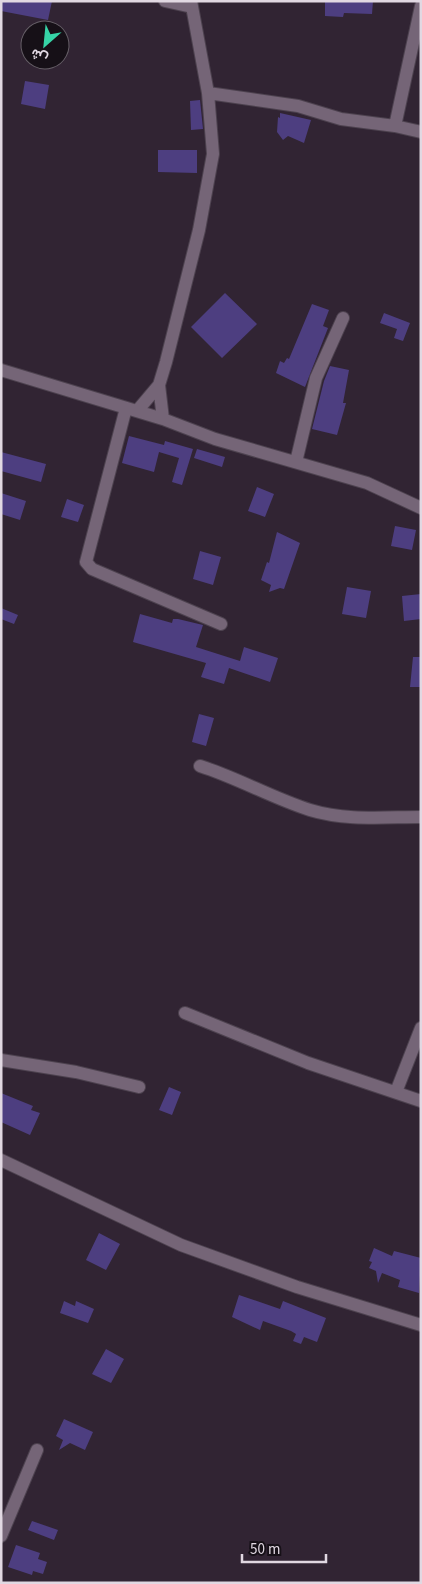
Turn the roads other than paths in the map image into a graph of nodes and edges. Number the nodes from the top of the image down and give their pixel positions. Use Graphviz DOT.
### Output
graph roads {
  1 [pos="165,1"];
  2 [pos="191,4"];
  3 [pos="421,6"];
  4 [pos="208,94"];
  5 [pos="395,126"];
  6 [pos="421,132"];
  7 [pos="343,318"];
  8 [pos="1,370"];
  9 [pos="159,385"];
  10 [pos="132,410"];
  11 [pos="163,419"];
  12 [pos="296,462"];
  13 [pos="421,508"];
  14 [pos="221,624"];
  15 [pos="200,766"];
  16 [pos="421,817"];
  17 [pos="185,1013"];
  18 [pos="421,1028"];
  19 [pos="1,1060"];
  20 [pos="139,1087"];
  21 [pos="396,1092"];
  22 [pos="421,1101"];
  23 [pos="1,1160"];
  24 [pos="421,1325"];
  25 [pos="37,1450"];
  26 [pos="1,1536"];
  1 -- 2 [label="street"];
  2 -- 4 [label="street"];
  3 -- 5 [label="street"];
  4 -- 5 [label="street"];
  4 -- 9 [label="street"];
  5 -- 6 [label="street"];
  7 -- 12 [label="street"];
  8 -- 10 [label="street"];
  9 -- 10 [label="street"];
  9 -- 11 [label="street"];
  10 -- 11 [label="street"];
  10 -- 14 [label="street"];
  11 -- 12 [label="street"];
  12 -- 13 [label="street"];
  15 -- 16 [label="street"];
  17 -- 21 [label="street"];
  18 -- 21 [label="street"];
  19 -- 20 [label="street"];
  21 -- 22 [label="street"];
  23 -- 24 [label="street"];
  25 -- 26 [label="street"];
}
